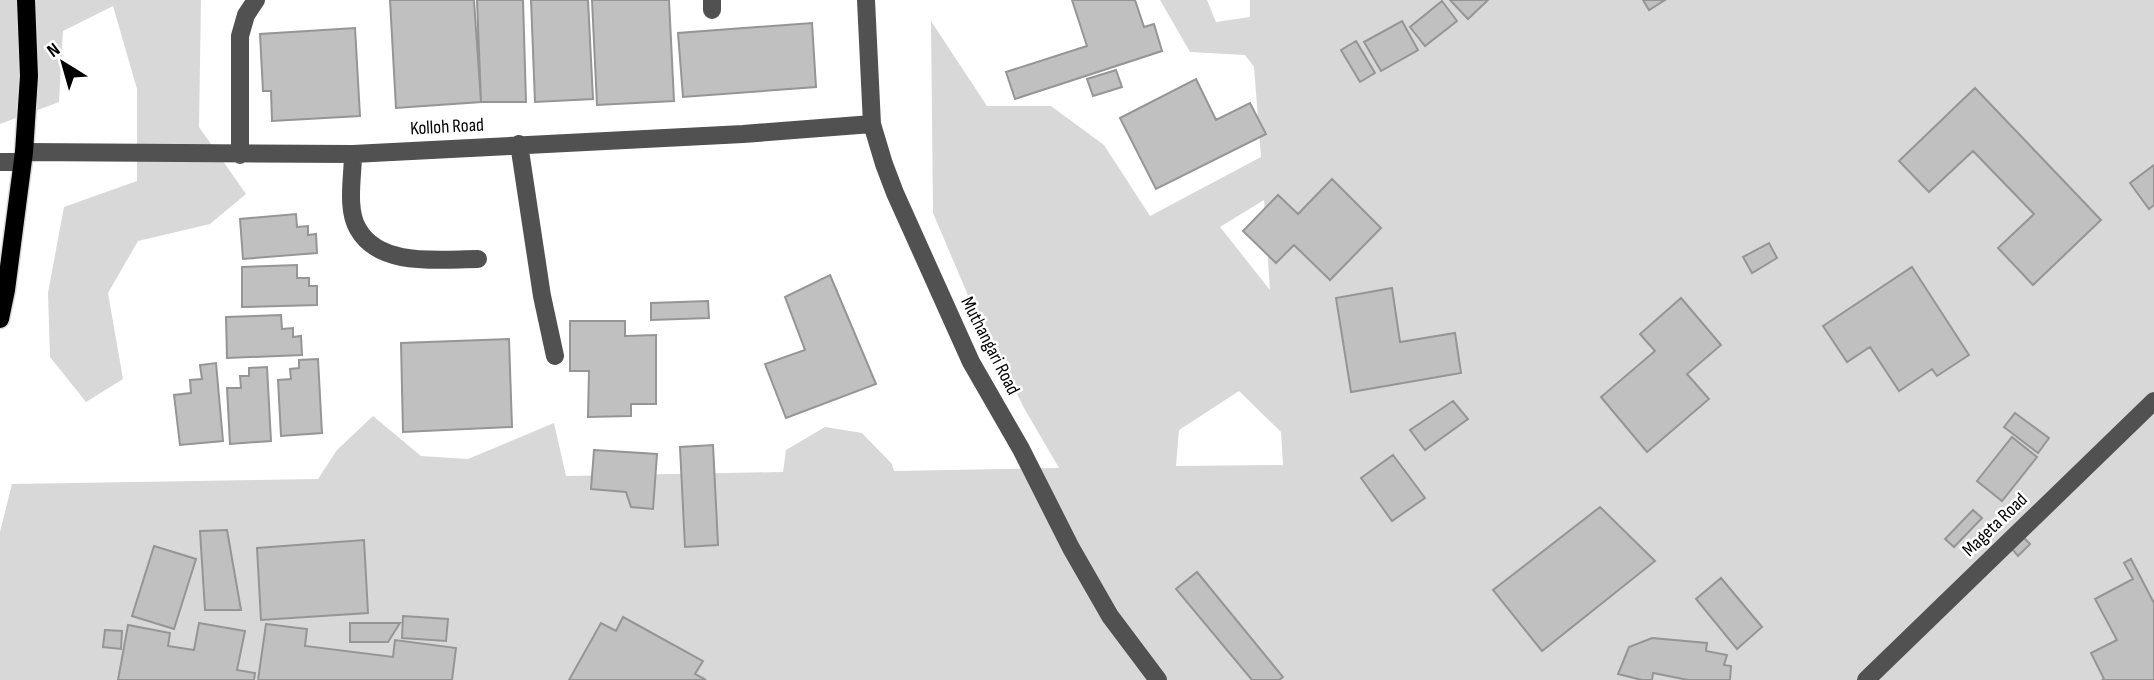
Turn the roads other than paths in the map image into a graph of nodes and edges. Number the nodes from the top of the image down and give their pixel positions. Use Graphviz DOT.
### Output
graph roads {
  1 [pos="26,0"];
  2 [pos="256,0"];
  3 [pos="866,0"];
  4 [pos="872,124"];
  5 [pos="519,144"];
  6 [pos="353,154"];
  7 [pos="240,155"];
  8 [pos="23,157"];
  9 [pos="0,162"];
  10 [pos="478,259"];
  11 [pos="0,319"];
  12 [pos="555,356"];
  13 [pos="2154,401"];
  14 [pos="1158,680"];
  15 [pos="1866,680"];
  1 -- 8 [label="main road"];
  2 -- 7 [label="street"];
  3 -- 4 [label="street, Muthangari Road"];
  4 -- 5 [label="street, Kolloh Road"];
  4 -- 14 [label="street, Muthangari Road"];
  5 -- 6 [label="street, Kolloh Road"];
  5 -- 12 [label="street"];
  6 -- 7 [label="street, Kolloh Road"];
  6 -- 10 [label="street"];
  7 -- 8 [label="street, Kolloh Road"];
  8 -- 9 [label="street, Kolloh Road"];
  8 -- 11 [label="main road"];
  13 -- 15 [label="street, Mageta Road"];
}
